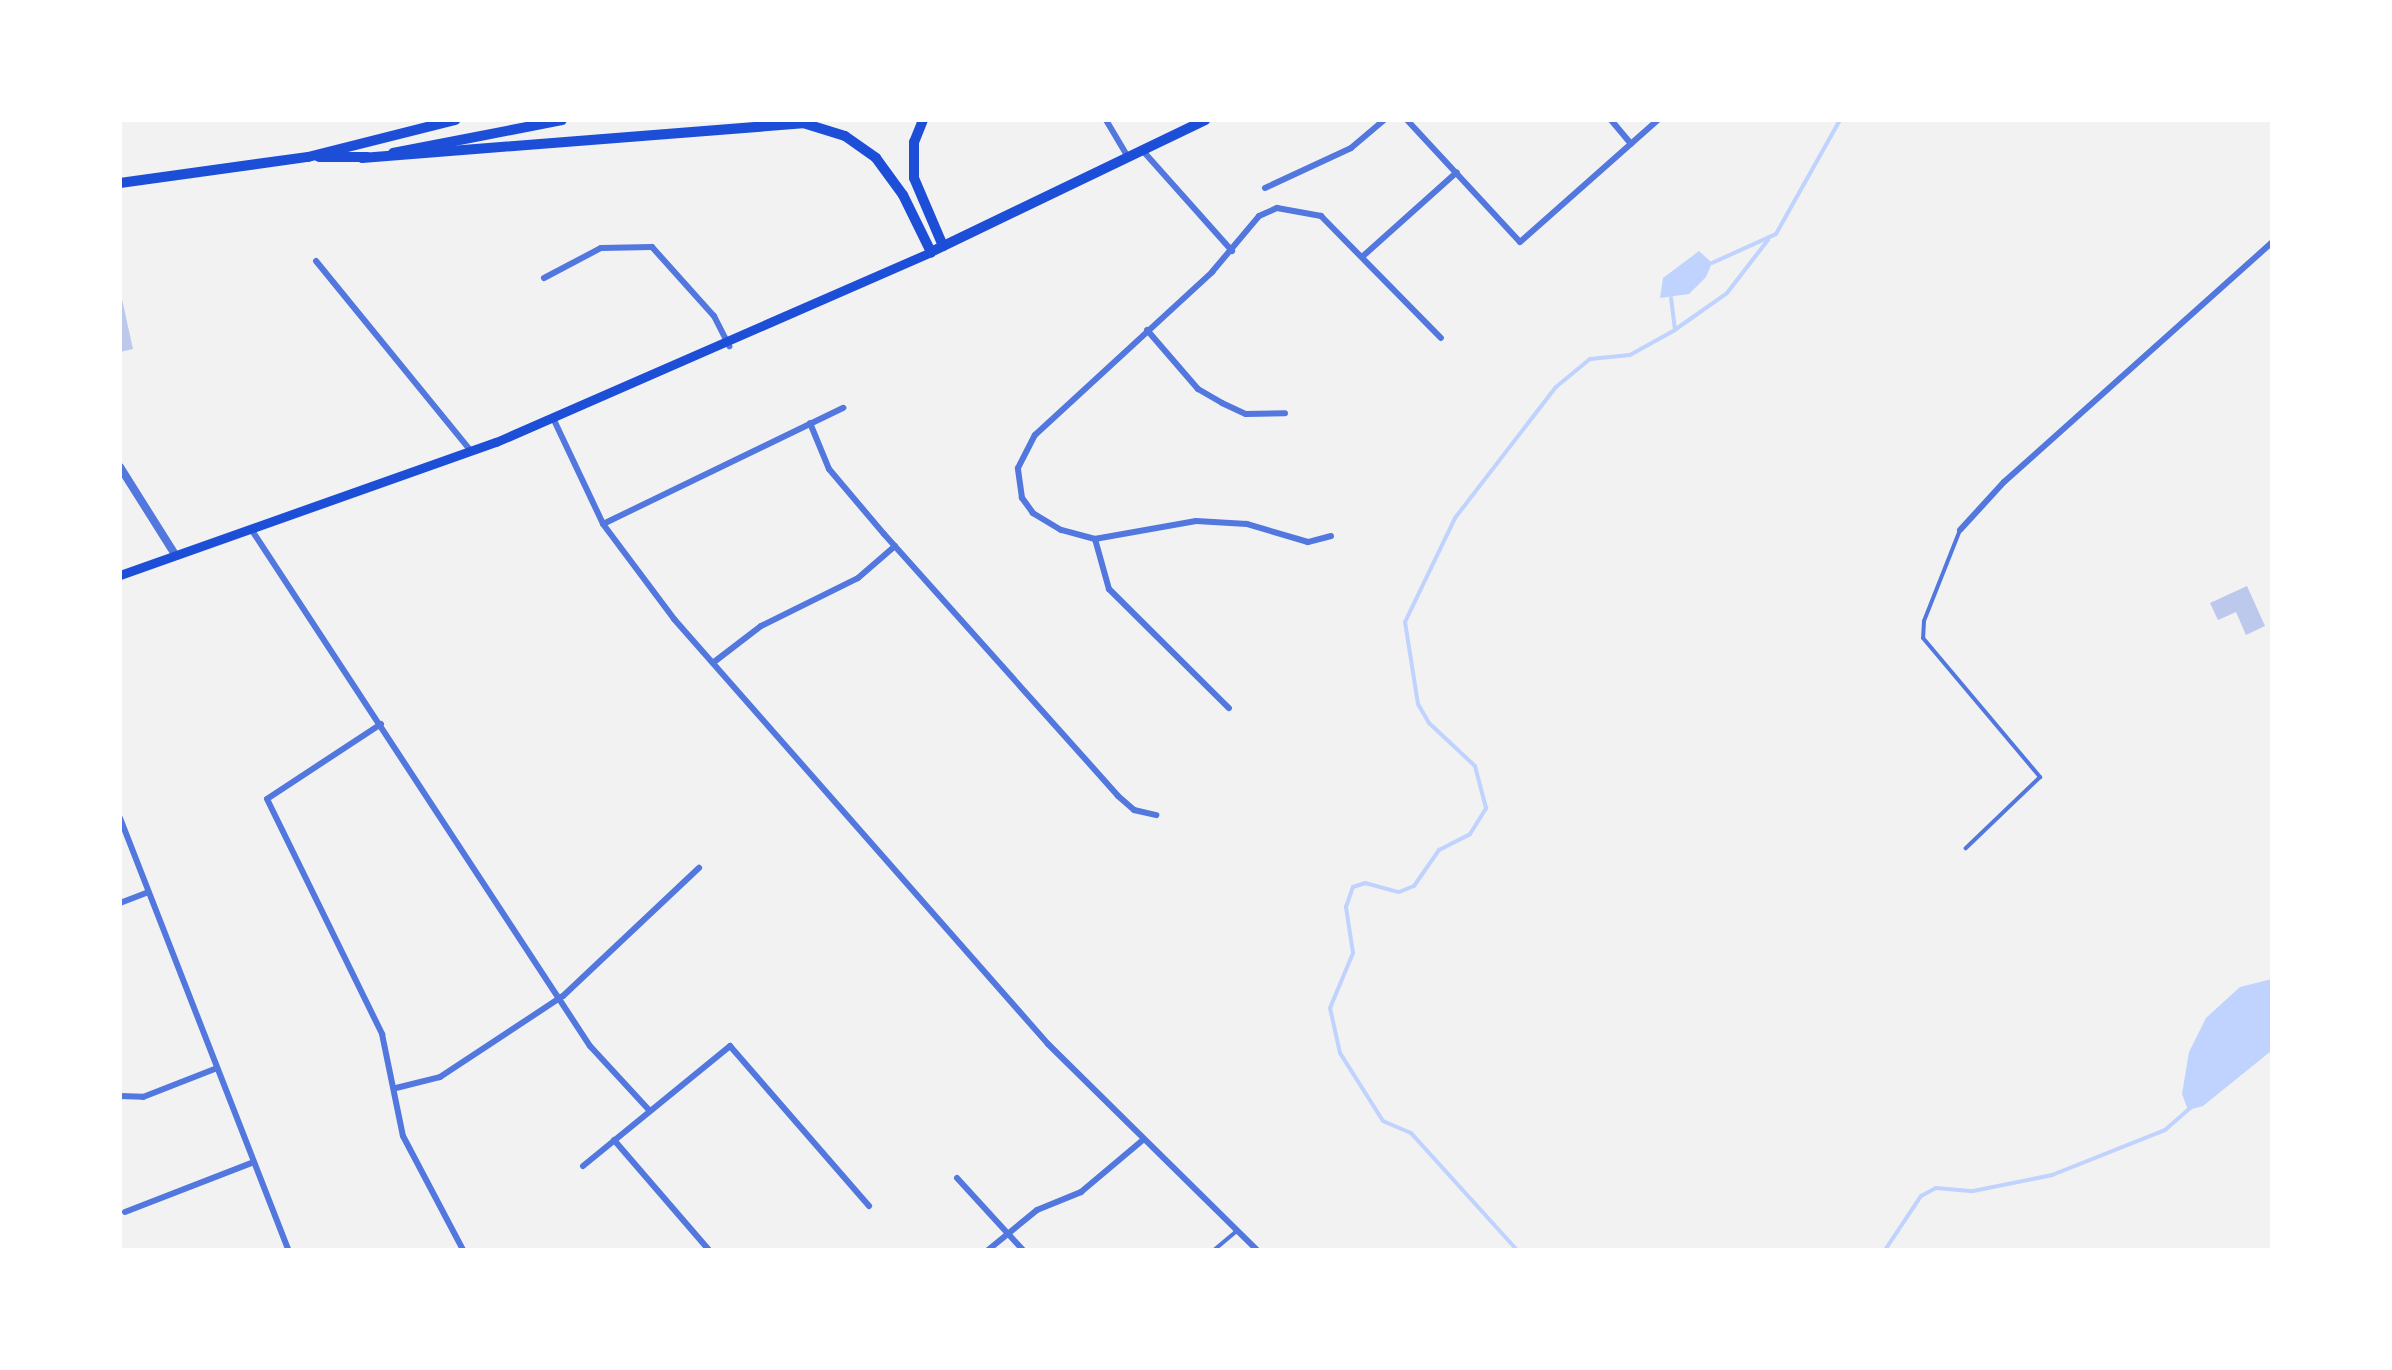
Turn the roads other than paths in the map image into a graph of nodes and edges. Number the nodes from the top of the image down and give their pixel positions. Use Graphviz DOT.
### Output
graph roads {
  1 [pos="455,120"];
  2 [pos="562,120"];
  3 [pos="923,120"];
  4 [pos="1106,120"];
  5 [pos="1205,120"];
  6 [pos="1384,120"];
  7 [pos="1407,120"];
  8 [pos="1611,120"];
  9 [pos="1658,120"];
  10 [pos="1631,144"];
  11 [pos="1143,151"];
  12 [pos="308,157"];
  13 [pos="362,158"];
  14 [pos="1128,158"];
  15 [pos="1457,172"];
  16 [pos="120,183"];
  17 [pos="1265,188"];
  18 [pos="2272,242"];
  19 [pos="943,246"];
  20 [pos="931,252"];
  21 [pos="1232,252"];
  22 [pos="1362,257"];
  23 [pos="316,261"];
  24 [pos="544,278"];
  25 [pos="1147,330"];
  26 [pos="1441,338"];
  27 [pos="729,346"];
  28 [pos="842,408"];
  29 [pos="1285,413"];
  30 [pos="553,418"];
  31 [pos="810,423"];
  32 [pos="472,451"];
  33 [pos="120,468"];
  34 [pos="603,524"];
  35 [pos="252,529"];
  36 [pos="1960,530"];
  37 [pos="1331,536"];
  38 [pos="1095,539"];
  39 [pos="895,546"];
  40 [pos="176,556"];
  41 [pos="120,575"];
  42 [pos="714,662"];
  43 [pos="1229,708"];
  44 [pos="380,724"];
  45 [pos="1156,815"];
  46 [pos="120,818"];
  47 [pos="1966,848"];
  48 [pos="699,868"];
  49 [pos="148,892"];
  50 [pos="120,903"];
  51 [pos="563,996"];
  52 [pos="217,1068"];
  53 [pos="396,1088"];
  54 [pos="120,1096"];
  55 [pos="649,1110"];
  56 [pos="1144,1139"];
  57 [pos="614,1140"];
  58 [pos="254,1162"];
  59 [pos="583,1166"];
  60 [pos="956,1178"];
  61 [pos="869,1206"];
  62 [pos="126,1212"];
  63 [pos="1238,1230"];
  64 [pos="1008,1233"];
  65 [pos="288,1250"];
  66 [pos="464,1250"];
  67 [pos="709,1250"];
  68 [pos="988,1250"];
  69 [pos="1023,1250"];
  70 [pos="1214,1250"];
  71 [pos="1256,1250"];
  1 -- 12 [label="main road"];
  2 -- 13 [label="main road"];
  3 -- 19 [label="main road"];
  4 -- 14 [label="street"];
  5 -- 11 [label="main road"];
  6 -- 17 [label="street"];
  7 -- 15 [label="street"];
  8 -- 10 [label="street"];
  9 -- 10 [label="street"];
  10 -- 15 [label="street"];
  11 -- 14 [label="main road"];
  11 -- 21 [label="street"];
  12 -- 13 [label="main road"];
  12 -- 16 [label="main road"];
  13 -- 20 [label="main road"];
  14 -- 19 [label="main road"];
  15 -- 22 [label="street"];
  18 -- 36 [label="street"];
  19 -- 20 [label="main road"];
  20 -- 27 [label="main road"];
  21 -- 22 [label="street"];
  21 -- 25 [label="street"];
  22 -- 26 [label="street"];
  23 -- 32 [label="street"];
  24 -- 27 [label="street"];
  25 -- 29 [label="street"];
  25 -- 38 [label="street"];
  27 -- 30 [label="main road"];
  28 -- 31 [label="street"];
  30 -- 32 [label="main road"];
  30 -- 34 [label="street"];
  31 -- 34 [label="street"];
  31 -- 39 [label="street"];
  32 -- 35 [label="main road"];
  33 -- 40 [label="street"];
  34 -- 42 [label="street"];
  35 -- 40 [label="main road"];
  35 -- 44 [label="street"];
  36 -- 47 [label="lane"];
  37 -- 38 [label="street"];
  38 -- 43 [label="street"];
  39 -- 42 [label="street"];
  39 -- 45 [label="street"];
  40 -- 41 [label="main road"];
  42 -- 56 [label="street"];
  44 -- 51 [label="street"];
  44 -- 53 [label="street"];
  46 -- 49 [label="street"];
  48 -- 51 [label="street"];
  49 -- 50 [label="street"];
  49 -- 52 [label="street"];
  51 -- 53 [label="street"];
  51 -- 55 [label="street"];
  52 -- 54 [label="street"];
  52 -- 58 [label="street"];
  53 -- 66 [label="street"];
  55 -- 57 [label="street"];
  55 -- 61 [label="street"];
  56 -- 63 [label="street"];
  56 -- 64 [label="street"];
  57 -- 59 [label="street"];
  57 -- 67 [label="street"];
  58 -- 62 [label="street"];
  58 -- 65 [label="street"];
  60 -- 64 [label="street"];
  63 -- 70 [label="lane"];
  63 -- 71 [label="street"];
  64 -- 68 [label="street"];
  64 -- 69 [label="street"];
}
